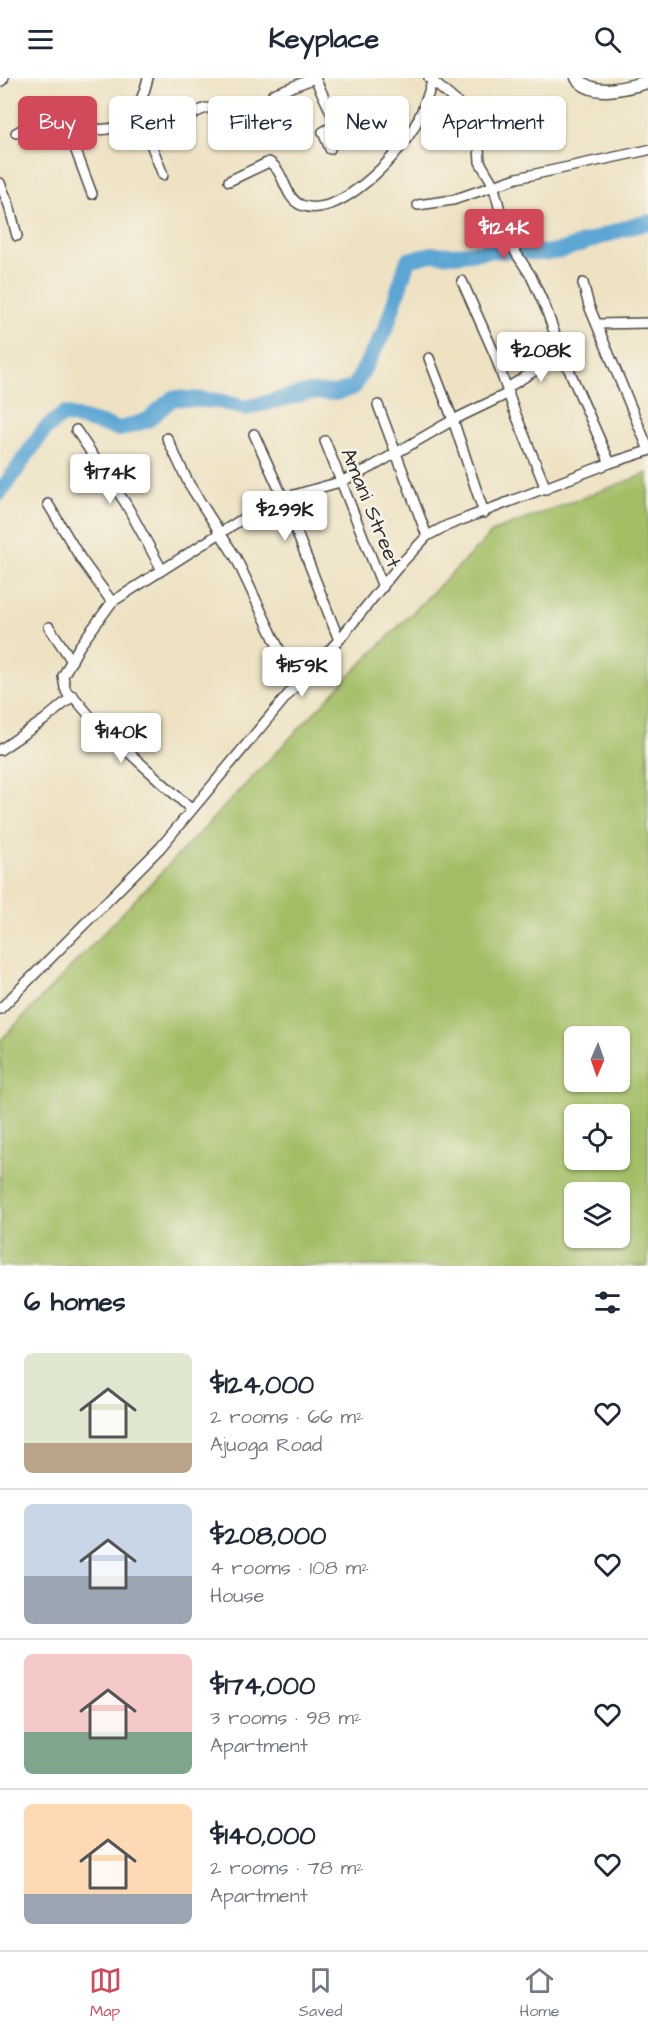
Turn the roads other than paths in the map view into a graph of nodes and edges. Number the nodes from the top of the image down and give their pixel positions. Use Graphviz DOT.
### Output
graph roads {
  1 [pos="148,78"];
  2 [pos="315,78"];
  3 [pos="577,78"];
  4 [pos="431,80"];
  5 [pos="648,82"];
  6 [pos="273,94"];
  7 [pos="142,96"];
  8 [pos="325,100"];
  9 [pos="206,108"];
  10 [pos="196,112"];
  11 [pos="76,150"];
  12 [pos="153,150"];
  13 [pos="648,150"];
  14 [pos="163,175"];
  15 [pos="229,181"];
  16 [pos="0,183"];
  17 [pos="493,184"];
  18 [pos="92,194"];
  19 [pos="418,205"];
  20 [pos="17,236"];
  21 [pos="462,281"];
  22 [pos="583,283"];
  23 [pos="648,323"];
  24 [pos="597,324"];
  25 [pos="562,354"];
  26 [pos="429,358"];
  27 [pos="508,391"];
  28 [pos="378,405"];
  29 [pos="453,420"];
  30 [pos="76,430"];
  31 [pos="254,434"];
  32 [pos="167,438"];
  33 [pos="325,441"];
  34 [pos="648,449"];
  35 [pos="395,452"];
  36 [pos="610,463"];
  37 [pos="340,482"];
  38 [pos="546,489"];
  39 [pos="284,500"];
  40 [pos="48,504"];
  41 [pos="484,513"];
  42 [pos="219,534"];
  43 [pos="427,536"];
  44 [pos="162,570"];
  45 [pos="383,587"];
  46 [pos="112,602"];
  47 [pos="50,627"];
  48 [pos="339,639"];
  49 [pos="72,661"];
  50 [pos="296,685"];
  51 [pos="73,696"];
  52 [pos="0,750"];
  53 [pos="191,809"];
  54 [pos="0,1009"];
  1 -- 7 [label="street"];
  2 -- 6 [label="street"];
  2 -- 8 [label="street"];
  3 -- 5 [label="street"];
  4 -- 15 [label="street"];
  4 -- 17 [label="street"];
  9 -- 10 [label="street"];
  11 -- 18 [label="street"];
  12 -- 14 [label="street"];
  13 -- 17 [label="street"];
  16 -- 20 [label="street"];
  17 -- 19 [label="street"];
  17 -- 25 [label="street"];
  21 -- 27 [label="street"];
  22 -- 24 [label="street"];
  23 -- 24 [label="street"];
  24 -- 34 [label="street"];
  25 -- 27 [label="street"];
  25 -- 36 [label="street"];
  26 -- 29 [label="street"];
  27 -- 29 [label="street"];
  27 -- 38 [label="street"];
  28 -- 35 [label="street"];
  29 -- 35 [label="street"];
  29 -- 41 [label="street"];
  30 -- 44 [label="street"];
  31 -- 39 [label="street"];
  32 -- 42 [label="street"];
  33 -- 37 [label="street, Amani Street"];
  34 -- 36 [label="street"];
  35 -- 37 [label="street"];
  35 -- 43 [label="street"];
  36 -- 38 [label="street"];
  37 -- 39 [label="street"];
  37 -- 45 [label="street, Amani Street"];
  38 -- 41 [label="street"];
  39 -- 42 [label="street"];
  39 -- 48 [label="street"];
  40 -- 46 [label="street"];
  41 -- 43 [label="street"];
  42 -- 44 [label="street"];
  42 -- 50 [label="street"];
  43 -- 45 [label="street"];
  44 -- 46 [label="street"];
  45 -- 48 [label="street"];
  46 -- 49 [label="street"];
  47 -- 49 [label="street"];
  48 -- 50 [label="street"];
  49 -- 51 [label="street"];
  50 -- 53 [label="street"];
  51 -- 52 [label="street"];
  51 -- 53 [label="street"];
  53 -- 54 [label="street"];
}
